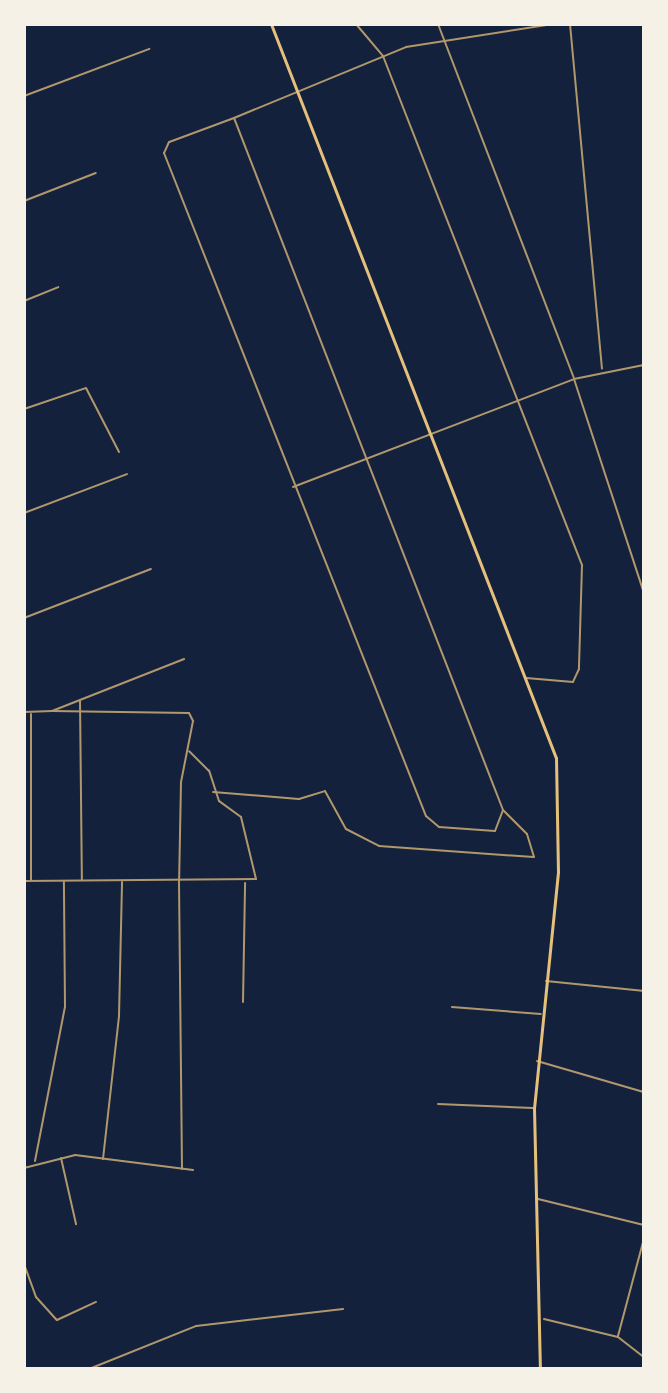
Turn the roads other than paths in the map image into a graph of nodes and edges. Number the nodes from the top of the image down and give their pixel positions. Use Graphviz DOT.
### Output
graph roads {
  1 [pos="271,24"];
  2 [pos="356,24"];
  3 [pos="438,24"];
  4 [pos="487,24"];
  5 [pos="553,24"];
  6 [pos="570,24"];
  7 [pos="488,32"];
  8 [pos="443,37"];
  9 [pos="149,49"];
  10 [pos="383,56"];
  11 [pos="299,88"];
  12 [pos="24,96"];
  13 [pos="234,118"];
  14 [pos="96,173"];
  15 [pos="24,201"];
  16 [pos="58,287"];
  17 [pos="24,301"];
  18 [pos="644,365"];
  19 [pos="602,369"];
  20 [pos="574,379"];
  21 [pos="519,400"];
  22 [pos="24,409"];
  23 [pos="429,437"];
  24 [pos="119,452"];
  25 [pos="365,459"];
  26 [pos="127,474"];
  27 [pos="292,487"];
  28 [pos="24,513"];
  29 [pos="151,569"];
  30 [pos="644,593"];
  31 [pos="24,618"];
  32 [pos="184,659"];
  33 [pos="525,678"];
  34 [pos="80,701"];
  35 [pos="52,711"];
  36 [pos="24,712"];
  37 [pos="31,712"];
  38 [pos="82,715"];
  39 [pos="188,751"];
  40 [pos="213,792"];
  41 [pos="503,810"];
  42 [pos="24,881"];
  43 [pos="31,881"];
  44 [pos="64,882"];
  45 [pos="82,882"];
  46 [pos="122,882"];
  47 [pos="179,882"];
  48 [pos="245,882"];
  49 [pos="546,981"];
  50 [pos="644,991"];
  51 [pos="243,1002"];
  52 [pos="452,1007"];
  53 [pos="542,1014"];
  54 [pos="537,1061"];
  55 [pos="644,1092"];
  56 [pos="438,1104"];
  57 [pos="534,1108"];
  58 [pos="61,1157"];
  59 [pos="103,1159"];
  60 [pos="35,1161"];
  61 [pos="24,1168"];
  62 [pos="182,1169"];
  63 [pos="193,1170"];
  64 [pos="537,1199"];
  65 [pos="76,1224"];
  66 [pos="644,1225"];
  67 [pos="644,1238"];
  68 [pos="24,1264"];
  69 [pos="96,1302"];
  70 [pos="343,1309"];
  71 [pos="544,1319"];
  72 [pos="618,1337"];
  73 [pos="644,1357"];
  74 [pos="89,1369"];
  75 [pos="540,1369"];
  1 -- 11 [label="main road"];
  2 -- 10 [label="street"];
  3 -- 8 [label="street"];
  4 -- 7 [label="street"];
  5 -- 7 [label="street"];
  6 -- 19 [label="street"];
  7 -- 8 [label="street"];
  8 -- 10 [label="street"];
  8 -- 20 [label="street"];
  9 -- 12 [label="street"];
  10 -- 11 [label="street"];
  10 -- 21 [label="street"];
  11 -- 13 [label="street"];
  11 -- 23 [label="main road"];
  13 -- 25 [label="street"];
  13 -- 27 [label="street"];
  14 -- 15 [label="street"];
  16 -- 17 [label="street"];
  18 -- 19 [label="street"];
  19 -- 20 [label="street"];
  20 -- 21 [label="street"];
  20 -- 30 [label="street"];
  21 -- 23 [label="street"];
  21 -- 33 [label="street"];
  22 -- 24 [label="street"];
  23 -- 25 [label="street"];
  23 -- 33 [label="main road"];
  25 -- 27 [label="street"];
  25 -- 41 [label="street"];
  26 -- 28 [label="street"];
  27 -- 41 [label="street"];
  29 -- 31 [label="street"];
  32 -- 34 [label="street"];
  33 -- 49 [label="main road"];
  34 -- 35 [label="street"];
  34 -- 38 [label="street"];
  35 -- 37 [label="street"];
  35 -- 38 [label="street"];
  36 -- 37 [label="street"];
  37 -- 43 [label="street"];
  38 -- 39 [label="street"];
  38 -- 45 [label="street"];
  39 -- 40 [label="street"];
  39 -- 47 [label="street"];
  40 -- 41 [label="street"];
  40 -- 48 [label="street"];
  42 -- 43 [label="street"];
  43 -- 44 [label="street"];
  44 -- 45 [label="street"];
  44 -- 60 [label="street"];
  45 -- 46 [label="street"];
  46 -- 47 [label="street"];
  46 -- 59 [label="street"];
  47 -- 48 [label="street"];
  47 -- 62 [label="street"];
  48 -- 51 [label="street"];
  49 -- 50 [label="street"];
  49 -- 53 [label="main road"];
  52 -- 53 [label="street"];
  53 -- 54 [label="main road"];
  54 -- 55 [label="street"];
  54 -- 57 [label="main road"];
  56 -- 57 [label="street"];
  57 -- 64 [label="main road"];
  58 -- 59 [label="street"];
  58 -- 60 [label="street"];
  58 -- 65 [label="street"];
  59 -- 62 [label="street"];
  60 -- 61 [label="street"];
  62 -- 63 [label="street"];
  64 -- 66 [label="street"];
  64 -- 71 [label="main road"];
  67 -- 72 [label="street"];
  68 -- 69 [label="street"];
  70 -- 74 [label="street"];
  71 -- 72 [label="street"];
  71 -- 75 [label="main road"];
  72 -- 73 [label="street"];
}
